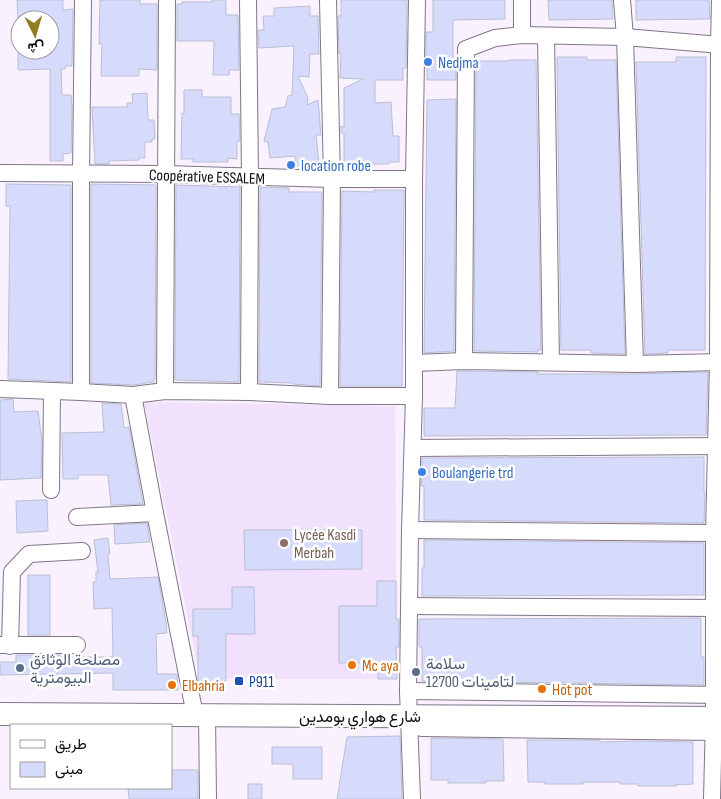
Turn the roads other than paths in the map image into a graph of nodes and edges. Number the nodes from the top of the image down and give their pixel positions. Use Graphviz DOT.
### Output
graph roads {
  1 [pos="83,0"];
  2 [pos="167,0"];
  3 [pos="248,0"];
  4 [pos="328,0"];
  5 [pos="418,0"];
  6 [pos="522,0"];
  7 [pos="622,0"];
  8 [pos="720,0"];
  9 [pos="522,35"];
  10 [pos="546,36"];
  11 [pos="625,37"];
  12 [pos="720,45"];
  13 [pos="0,173"];
  14 [pos="81,174"];
  15 [pos="166,174"];
  16 [pos="250,177"];
  17 [pos="332,180"];
  18 [pos="414,180"];
  19 [pos="464,360"];
  20 [pos="551,362"];
  21 [pos="720,362"];
  22 [pos="414,363"];
  23 [pos="635,364"];
  24 [pos="0,389"];
  25 [pos="52,391"];
  26 [pos="165,391"];
  27 [pos="81,392"];
  28 [pos="249,392"];
  29 [pos="134,395"];
  30 [pos="330,396"];
  31 [pos="414,396"];
  32 [pos="718,446"];
  33 [pos="413,448"];
  34 [pos="51,490"];
  35 [pos="155,513"];
  36 [pos="77,517"];
  37 [pos="410,530"];
  38 [pos="718,534"];
  39 [pos="82,552"];
  40 [pos="410,606"];
  41 [pos="718,608"];
  42 [pos="5,645"];
  43 [pos="77,645"];
  44 [pos="408,691"];
  45 [pos="717,695"];
  46 [pos="0,714"];
  47 [pos="201,715"];
  48 [pos="409,721"];
  49 [pos="716,723"];
  50 [pos="208,799"];
  51 [pos="412,799"];
  52 [pos="712,799"];
  1 -- 14 [label="street"];
  2 -- 15 [label="street"];
  3 -- 16 [label="street"];
  4 -- 17 [label="street"];
  5 -- 18 [label="street"];
  6 -- 9 [label="street"];
  7 -- 11 [label="street"];
  8 -- 12 [label="street"];
  9 -- 10 [label="street"];
  9 -- 19 [label="street"];
  10 -- 11 [label="street"];
  10 -- 20 [label="street"];
  11 -- 12 [label="street"];
  11 -- 23 [label="street"];
  12 -- 21 [label="street"];
  13 -- 14 [label="street, Coopérative ESSALEM"];
  14 -- 15 [label="street, Coopérative ESSALEM"];
  14 -- 27 [label="street"];
  15 -- 16 [label="street, Coopérative ESSALEM"];
  15 -- 26 [label="street"];
  16 -- 17 [label="street, Coopérative ESSALEM"];
  16 -- 28 [label="street"];
  17 -- 18 [label="street, Coopérative ESSALEM"];
  17 -- 30 [label="street"];
  18 -- 22 [label="street"];
  19 -- 20 [label="street"];
  19 -- 22 [label="street"];
  20 -- 23 [label="street"];
  21 -- 23 [label="street"];
  21 -- 32 [label="street"];
  22 -- 31 [label="street"];
  24 -- 25 [label="street"];
  25 -- 27 [label="street"];
  25 -- 34 [label="street"];
  26 -- 28 [label="street"];
  26 -- 29 [label="street"];
  27 -- 29 [label="street"];
  28 -- 30 [label="street"];
  29 -- 35 [label="street"];
  30 -- 31 [label="street"];
  31 -- 33 [label="street"];
  32 -- 33 [label="street"];
  32 -- 38 [label="street"];
  33 -- 37 [label="street"];
  35 -- 36 [label="street"];
  35 -- 47 [label="street"];
  37 -- 38 [label="street"];
  37 -- 40 [label="street"];
  38 -- 41 [label="street"];
  39 -- 42 [label="street"];
  40 -- 41 [label="street"];
  40 -- 44 [label="street"];
  41 -- 45 [label="street"];
  42 -- 43 [label="street"];
  44 -- 45 [label="street"];
  44 -- 48 [label="street"];
  45 -- 49 [label="street"];
  46 -- 47 [label="main road, شارع هواري بومدين"];
  47 -- 48 [label="main road, شارع هواري بومدين"];
  47 -- 50 [label="street"];
  48 -- 49 [label="main road, شارع هواري بومدين"];
  48 -- 51 [label="street"];
  49 -- 52 [label="street"];
}
